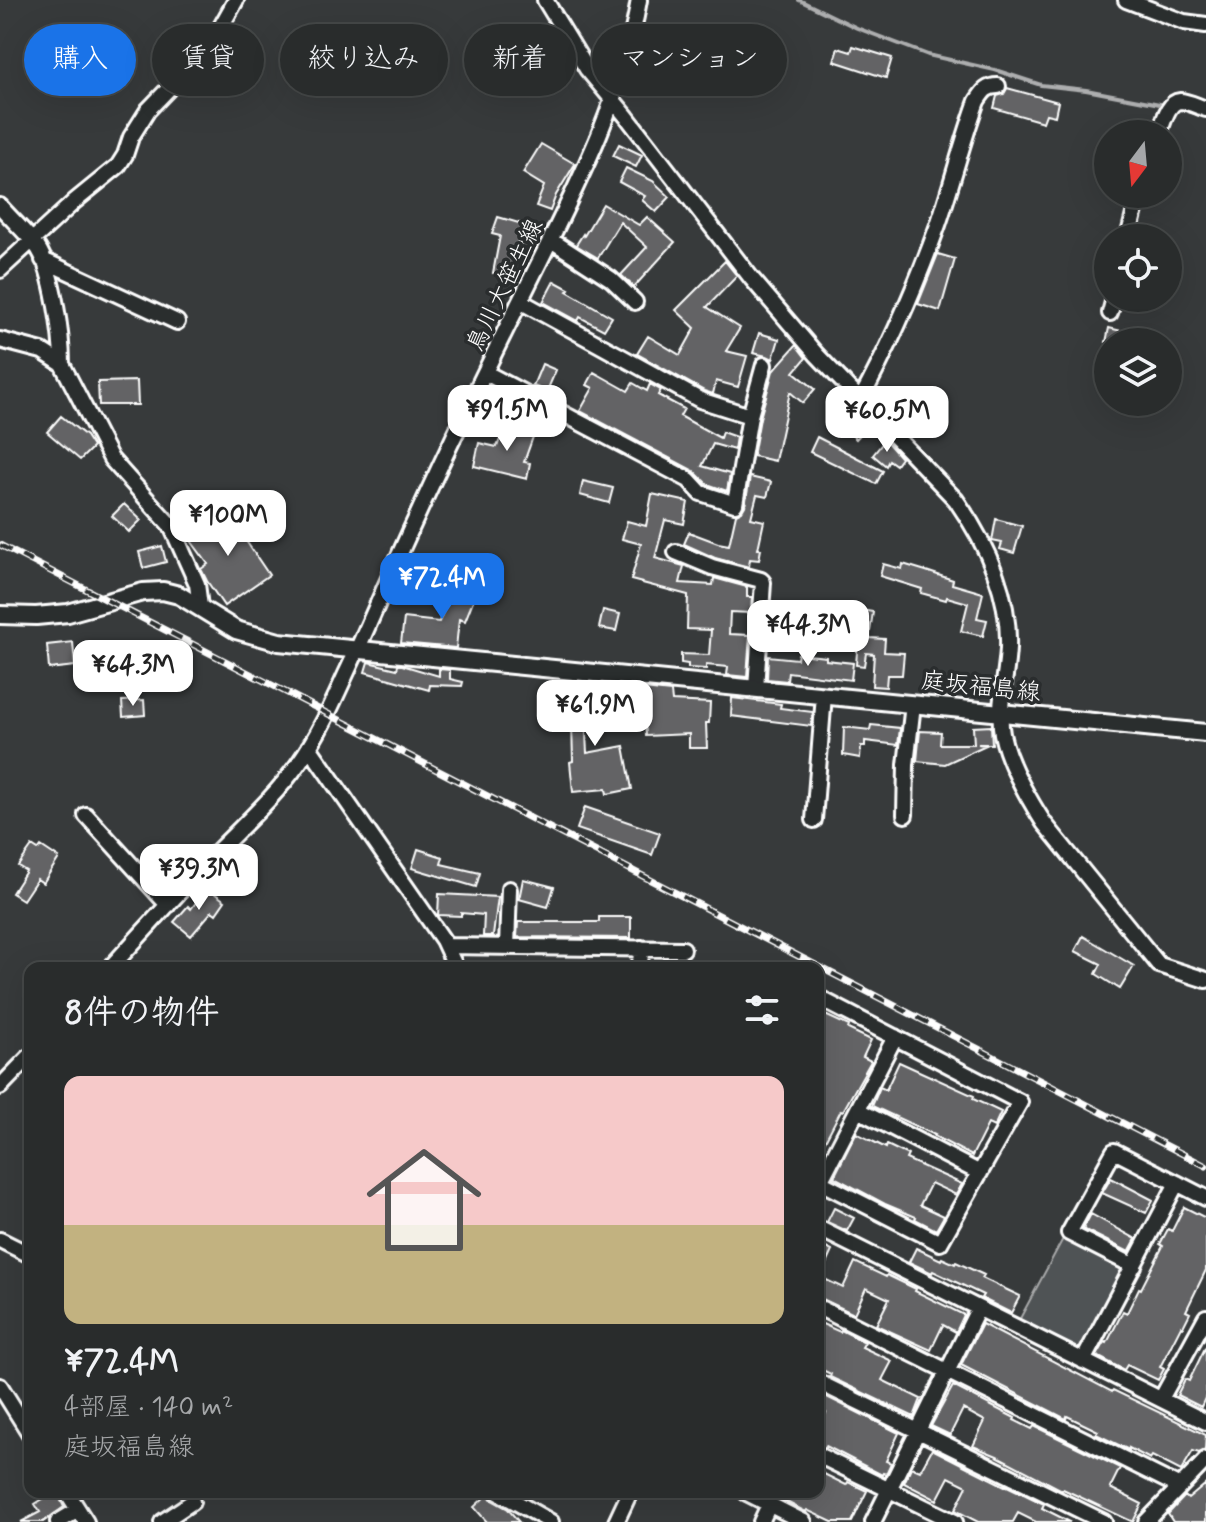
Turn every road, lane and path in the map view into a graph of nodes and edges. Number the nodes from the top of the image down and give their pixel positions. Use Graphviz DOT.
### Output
graph roads {
  1 [pos="236,0"];
  2 [pos="545,0"];
  3 [pos="639,0"];
  4 [pos="1126,0"];
  5 [pos="1206,25"];
  6 [pos="998,86"];
  7 [pos="612,99"];
  8 [pos="1206,109"];
  9 [pos="1165,120"];
  10 [pos="0,206"];
  11 [pos="551,240"];
  12 [pos="31,241"];
  13 [pos="43,260"];
  14 [pos="0,270"];
  15 [pos="520,301"];
  16 [pos="635,302"];
  17 [pos="177,322"];
  18 [pos="0,340"];
  19 [pos="62,364"];
  20 [pos="764,365"];
  21 [pos="486,373"];
  22 [pos="860,401"];
  23 [pos="750,416"];
  24 [pos="676,552"];
  25 [pos="200,607"];
  26 [pos="0,615"];
  27 [pos="358,649"];
  28 [pos="756,689"];
  29 [pos="824,695"];
  30 [pos="913,704"];
  31 [pos="1002,712"];
  32 [pos="1206,733"];
  33 [pos="309,747"];
  34 [pos="86,815"];
  35 [pos="905,815"];
  36 [pos="814,820"];
  37 [pos="509,889"];
  38 [pos="168,905"];
  39 [pos="446,946"];
  40 [pos="507,947"];
  41 [pos="641,948"];
  42 [pos="683,949"];
  43 [pos="116,962"];
  44 [pos="453,962"];
  45 [pos="640,962"];
  46 [pos="1206,980"];
  47 [pos="824,1001"];
  48 [pos="895,1037"];
  49 [pos="24,1062"];
  50 [pos="0,1087"];
  51 [pos="858,1110"];
  52 [pos="980,1173"];
  53 [pos="824,1174"];
  54 [pos="1177,1183"];
  55 [pos="824,1185"];
  56 [pos="1206,1198"];
  57 [pos="824,1231"];
  58 [pos="0,1240"];
  59 [pos="24,1252"];
  60 [pos="1134,1266"];
  61 [pos="978,1309"];
  62 [pos="824,1310"];
  63 [pos="1206,1317"];
  64 [pos="1083,1361"];
  65 [pos="948,1371"];
  66 [pos="824,1385"];
  67 [pos="0,1386"];
  68 [pos="1161,1399"];
  69 [pos="1206,1422"];
  70 [pos="24,1424"];
  71 [pos="918,1431"];
  72 [pos="824,1458"];
  73 [pos="1206,1460"];
  74 [pos="1180,1487"];
  75 [pos="889,1490"];
  76 [pos="71,1498"];
  77 [pos="509,1498"];
  78 [pos="627,1498"];
  79 [pos="756,1498"];
  80 [pos="192,1502"];
  81 [pos="769,1505"];
  82 [pos="82,1516"];
  83 [pos="58,1522"];
  84 [pos="162,1522"];
  85 [pos="551,1522"];
  86 [pos="616,1522"];
  87 [pos="761,1522"];
  88 [pos="804,1522"];
  89 [pos="873,1522"];
  90 [pos="955,1522"];
  91 [pos="1104,1522"];
  92 [pos="1146,1522"];
  1 -- 12 [label="street"];
  2 -- 7 [label="street"];
  3 -- 7 [label="street, 鳥川大笹生線"];
  4 -- 5 [label="street"];
  6 -- 22 [label="street"];
  7 -- 11 [label="street, 鳥川大笹生線"];
  7 -- 22 [label="street"];
  8 -- 9 [label="street"];
  10 -- 12 [label="street"];
  11 -- 15 [label="street, 鳥川大笹生線"];
  11 -- 16 [label="street"];
  12 -- 13 [label="street"];
  12 -- 14 [label="street"];
  13 -- 17 [label="street"];
  13 -- 19 [label="street"];
  15 -- 21 [label="street, 鳥川大笹生線"];
  15 -- 23 [label="street"];
  18 -- 19 [label="street"];
  19 -- 25 [label="street"];
  20 -- 23 [label="street"];
  21 -- 23 [label="street"];
  21 -- 27 [label="street, 鳥川大笹生線"];
  22 -- 31 [label="street"];
  24 -- 28 [label="street"];
  25 -- 26 [label="main road, 庭坂福島線"];
  25 -- 27 [label="main road, 庭坂福島線"];
  27 -- 28 [label="main road, 庭坂福島線"];
  27 -- 33 [label="street, 鳥川大笹生線"];
  28 -- 29 [label="main road, 庭坂福島線"];
  29 -- 30 [label="main road, 庭坂福島線"];
  29 -- 36 [label="street"];
  30 -- 31 [label="main road, 庭坂福島線"];
  30 -- 35 [label="street"];
  31 -- 32 [label="main road, 庭坂福島線"];
  31 -- 46 [label="street"];
  33 -- 38 [label="street, 鳥川大笹生線"];
  33 -- 39 [label="street"];
  34 -- 38 [label="street"];
  37 -- 40 [label="street"];
  38 -- 43 [label="street, 鳥川大笹生線"];
  39 -- 40 [label="street"];
  39 -- 44 [label="street"];
  40 -- 41 [label="street"];
  41 -- 42 [label="street"];
  41 -- 45 [label="street"];
  47 -- 48 [label="street"];
  48 -- 51 [label="street"];
  48 -- 52 [label="street"];
  49 -- 50 [label="street"];
  51 -- 52 [label="street"];
  51 -- 53 [label="street"];
  52 -- 55 [label="street"];
  54 -- 56 [label="street"];
  54 -- 60 [label="street"];
  54 -- 60 [label="street"];
  57 -- 61 [label="street"];
  58 -- 59 [label="street"];
  60 -- 64 [label="street"];
  61 -- 64 [label="street"];
  61 -- 65 [label="street"];
  62 -- 65 [label="street"];
  63 -- 68 [label="street"];
  64 -- 68 [label="street"];
  65 -- 71 [label="street"];
  65 -- 74 [label="street"];
  66 -- 71 [label="street"];
  67 -- 70 [label="street"];
  68 -- 69 [label="street"];
  71 -- 75 [label="street"];
  71 -- 91 [label="street"];
  72 -- 75 [label="street"];
  73 -- 74 [label="street"];
  74 -- 92 [label="street"];
  75 -- 89 [label="street"];
  75 -- 90 [label="street"];
  76 -- 82 [label="street"];
  77 -- 85 [label="street"];
  78 -- 86 [label="street"];
  79 -- 81 [label="street"];
  80 -- 84 [label="street"];
  81 -- 87 [label="street"];
  81 -- 88 [label="street"];
  82 -- 83 [label="street"];
}
